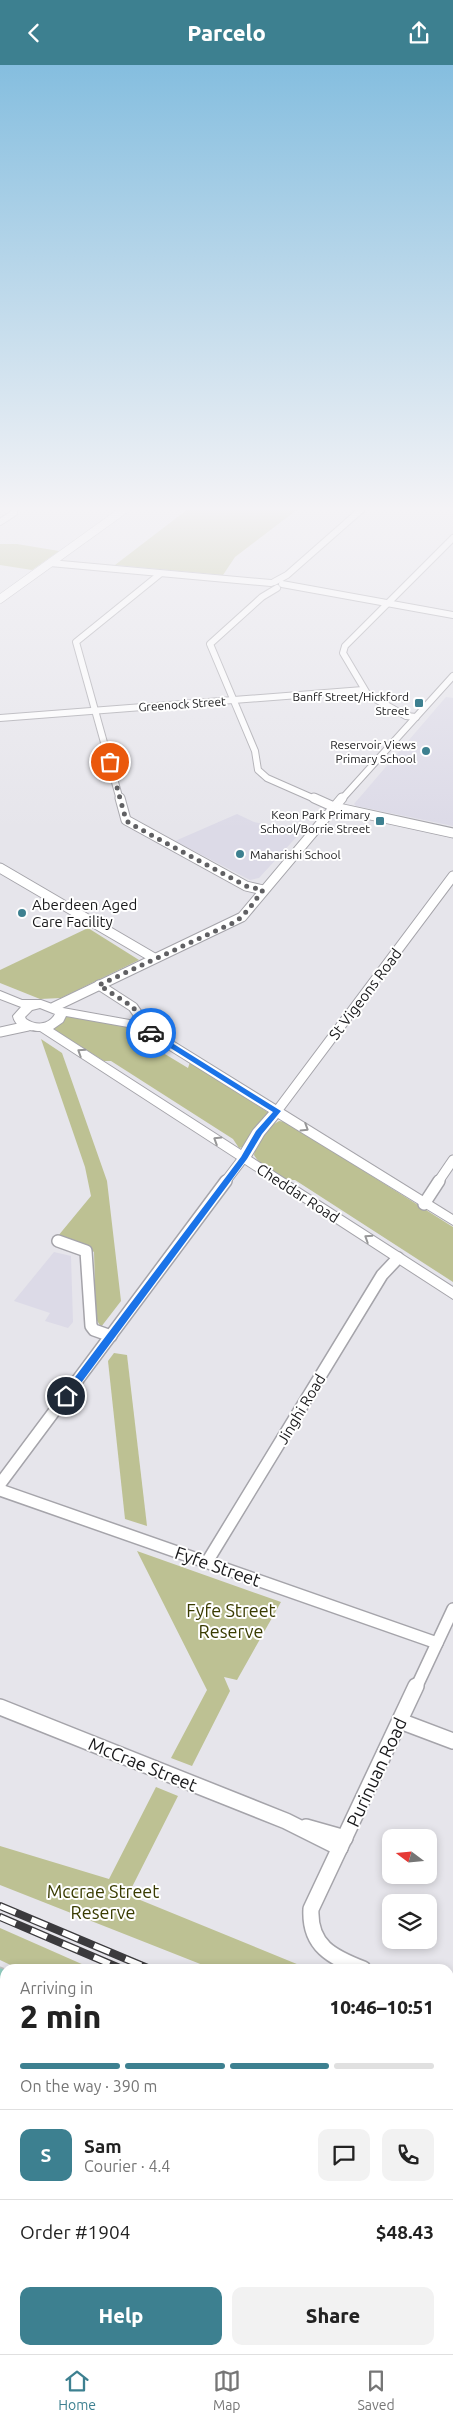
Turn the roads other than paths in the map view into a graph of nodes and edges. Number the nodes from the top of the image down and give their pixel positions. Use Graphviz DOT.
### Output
graph roads {
  1 [pos="108,616"];
  2 [pos="241,616"];
  3 [pos="374,616"];
  4 [pos="453,676"];
  5 [pos="363,690"];
  6 [pos="234,700"];
  7 [pos="94,711"];
  8 [pos="416,717"];
  9 [pos="0,718"];
  10 [pos="334,807"];
  11 [pos="453,833"];
  12 [pos="0,868"];
  13 [pos="453,876"];
  14 [pos="262,891"];
  15 [pos="154,958"];
  16 [pos="99,985"];
  17 [pos="0,995"];
  18 [pos="0,1002"];
  19 [pos="34,1005"];
  20 [pos="57,1009"];
  21 [pos="22,1020"];
  22 [pos="42,1027"];
  23 [pos="0,1032"];
  24 [pos="151,1033"];
  25 [pos="277,1111"];
  26 [pos="244,1157"];
  27 [pos="453,1160"];
  28 [pos="424,1204"];
  29 [pos="453,1221"];
  30 [pos="58,1241"];
  31 [pos="398,1258"];
  32 [pos="453,1294"];
  33 [pos="111,1336"];
  34 [pos="0,1484"];
  35 [pos="0,1489"];
  36 [pos="207,1562"];
  37 [pos="453,1609"];
  38 [pos="437,1643"];
  39 [pos="0,1707"];
  40 [pos="400,1721"];
  41 [pos="453,1741"];
  42 [pos="342,1843"];
  43 [pos="351,1964"];
  1 -- 7 [label="street"];
  2 -- 6 [label="street"];
  3 -- 5 [label="street"];
  4 -- 8 [label="street"];
  5 -- 6 [label="street, Greenock Street"];
  5 -- 8 [label="street"];
  6 -- 7 [label="street, Greenock Street"];
  6 -- 10 [label="street"];
  7 -- 9 [label="street, Greenock Street"];
  7 -- 14 [label="street"];
  8 -- 10 [label="street"];
  10 -- 11 [label="street"];
  10 -- 14 [label="street"];
  12 -- 15 [label="street"];
  13 -- 25 [label="street, St Vigeons Road"];
  14 -- 15 [label="street"];
  15 -- 16 [label="street"];
  16 -- 20 [label="street"];
  16 -- 24 [label="street"];
  17 -- 19 [label="main road"];
  18 -- 21 [label="main road"];
  19 -- 20 [label="main road"];
  19 -- 21 [label="main road"];
  20 -- 22 [label="main road"];
  20 -- 24 [label="main road"];
  21 -- 22 [label="main road"];
  21 -- 23 [label="street"];
  26 -- 22 [label="main road, Cheddar Road, one-way"];
  24 -- 25 [label="main road"];
  25 -- 26 [label="main road"];
  25 -- 28 [label="main road, one-way"];
  31 -- 26 [label="main road, Cheddar Road, one-way"];
  26 -- 33 [label="street"];
  27 -- 28 [label="street"];
  28 -- 29 [label="main road"];
  30 -- 33 [label="street"];
  31 -- 32 [label="main road, Cheddar Road"];
  31 -- 36 [label="street, Jinghi Road"];
  33 -- 34 [label="street"];
  35 -- 36 [label="street, Fyfe Street"];
  36 -- 38 [label="street, Fyfe Street"];
  37 -- 38 [label="street, Purinuan Road"];
  38 -- 40 [label="street, Purinuan Road"];
  39 -- 42 [label="street, McCrae Street"];
  40 -- 41 [label="street"];
  40 -- 42 [label="street, Purinuan Road"];
  42 -- 43 [label="street, Purinuan Road"];
}
